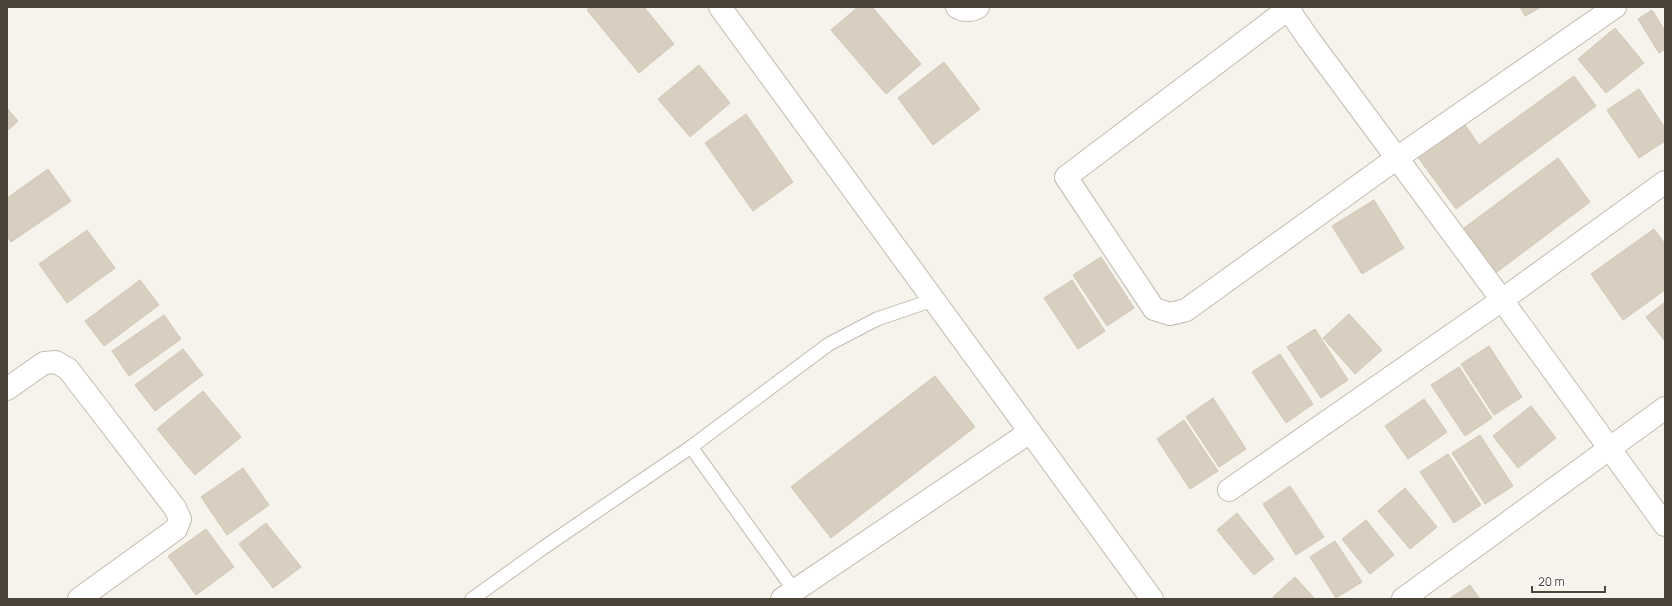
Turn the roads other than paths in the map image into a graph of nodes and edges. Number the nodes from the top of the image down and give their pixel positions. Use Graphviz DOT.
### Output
graph roads {
  1 [pos="720,7"];
  2 [pos="957,7"];
  3 [pos="978,7"];
  4 [pos="1614,7"];
  5 [pos="1290,8"];
  6 [pos="1397,158"];
  7 [pos="1665,182"];
  8 [pos="933,300"];
  9 [pos="1502,300"];
  10 [pos="7,389"];
  11 [pos="1665,408"];
  12 [pos="1030,432"];
  13 [pos="691,447"];
  14 [pos="1610,449"];
  15 [pos="1229,490"];
  16 [pos="1665,525"];
  17 [pos="788,594"];
  18 [pos="79,599"];
  19 [pos="472,599"];
  20 [pos="1152,599"];
  21 [pos="1403,599"];
  1 -- 8 [label="street"];
  2 -- 3 [label="street"];
  4 -- 6 [label="street"];
  5 -- 6 [label="street"];
  5 -- 6 [label="street"];
  6 -- 9 [label="street"];
  7 -- 9 [label="street"];
  8 -- 12 [label="street"];
  8 -- 13 [label="lane"];
  9 -- 14 [label="street"];
  9 -- 15 [label="street"];
  10 -- 18 [label="street"];
  11 -- 14 [label="street"];
  12 -- 17 [label="street"];
  12 -- 20 [label="street"];
  13 -- 17 [label="lane"];
  13 -- 19 [label="lane"];
  14 -- 16 [label="street"];
  14 -- 21 [label="street"];
}
